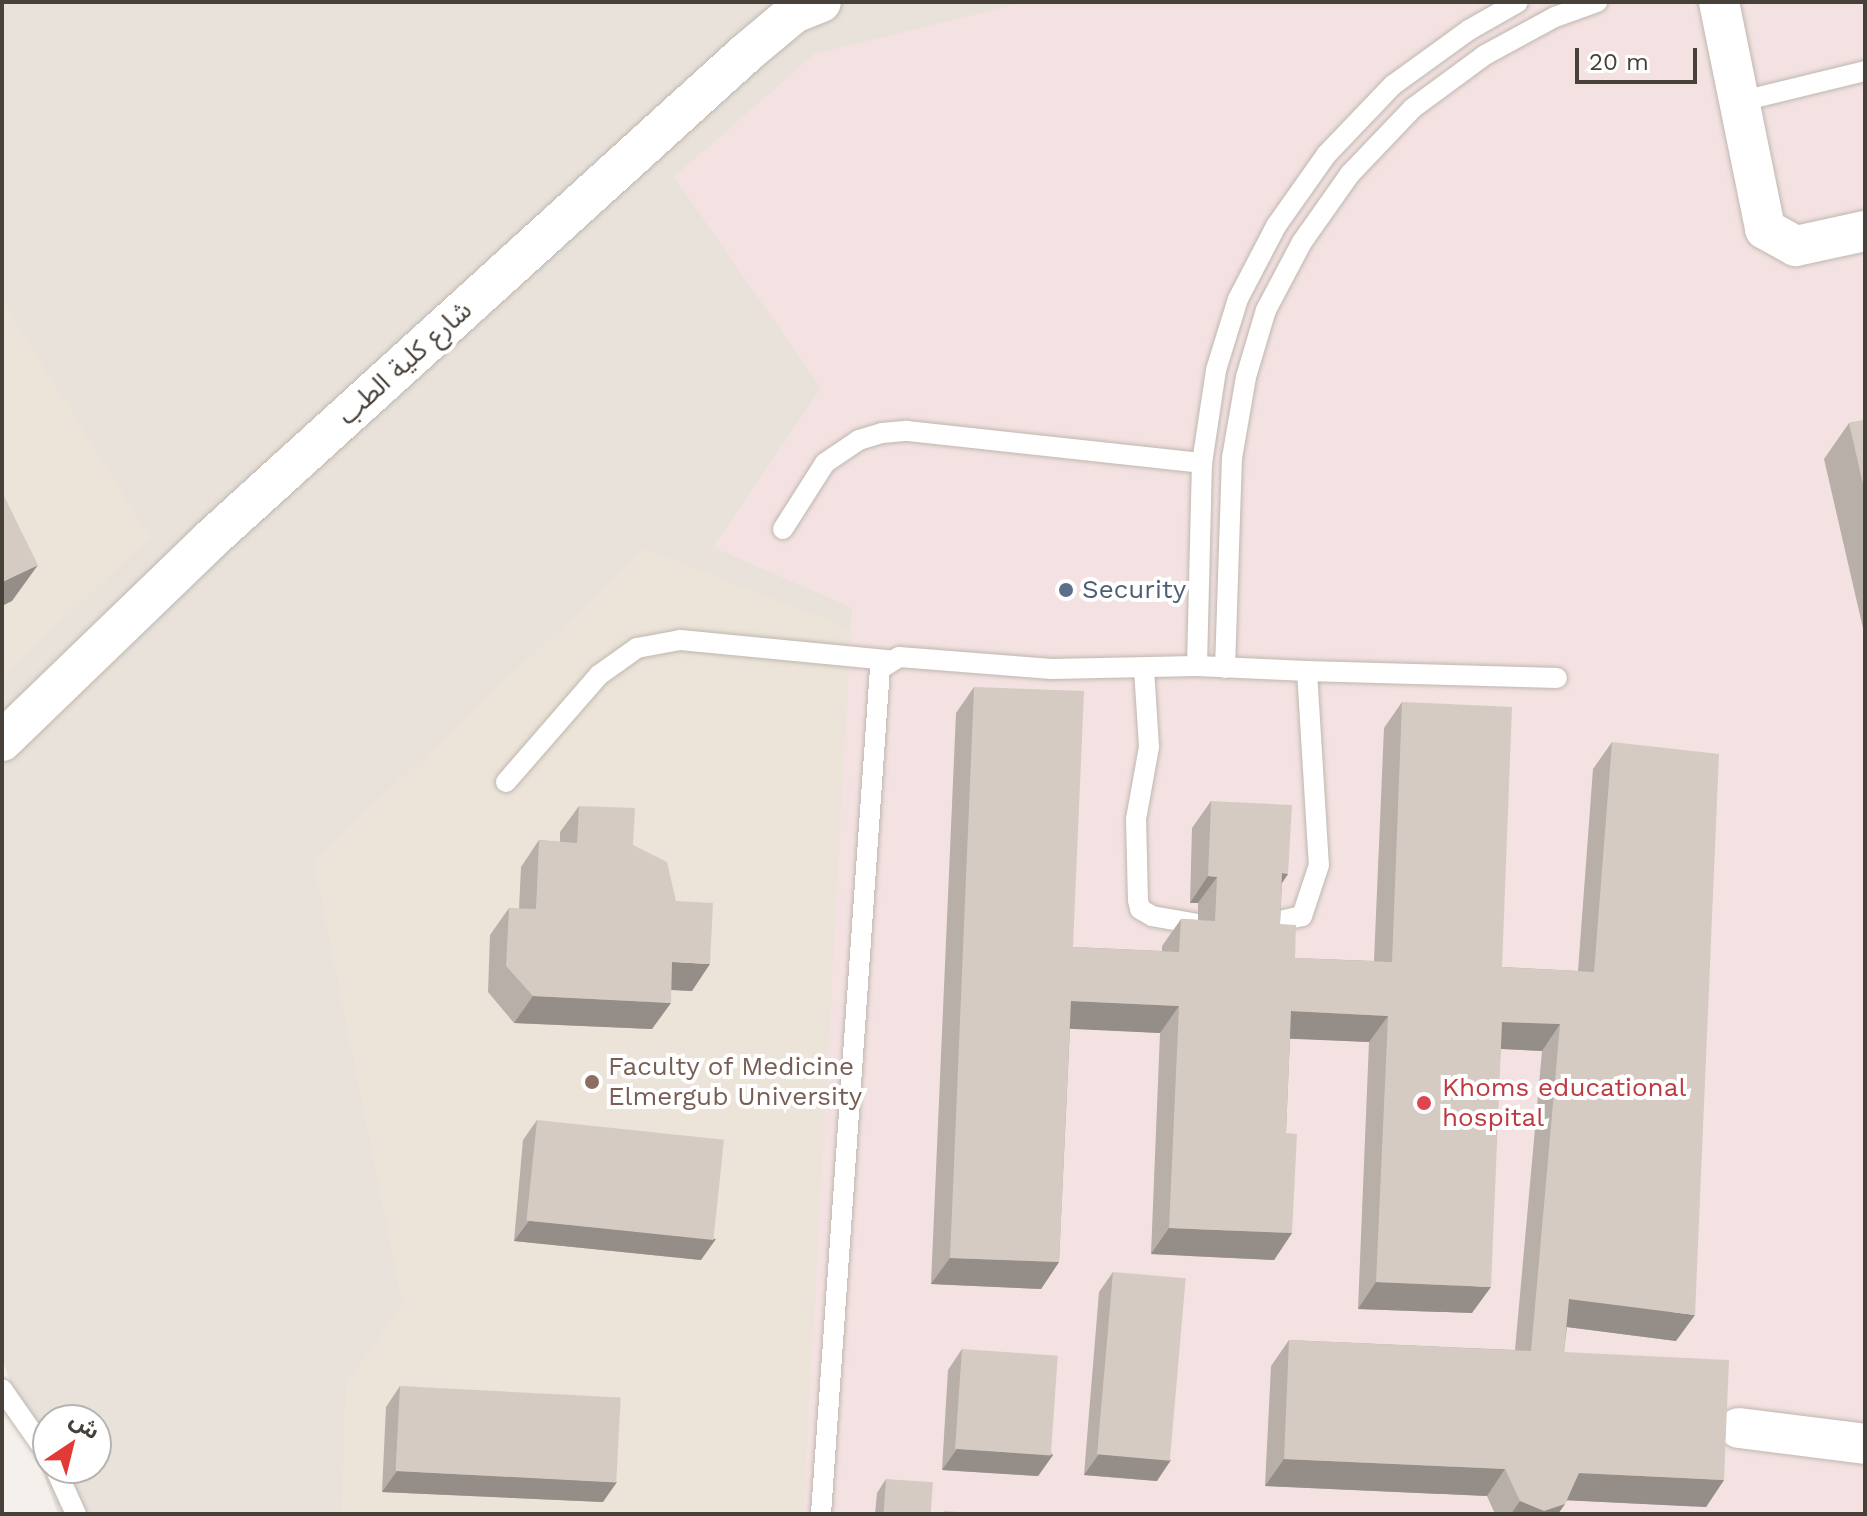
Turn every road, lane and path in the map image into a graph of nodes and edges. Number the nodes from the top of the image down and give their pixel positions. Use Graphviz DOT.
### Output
graph roads {
  1 [pos="821,2"];
  2 [pos="1518,2"];
  3 [pos="1597,2"];
  4 [pos="1719,2"];
  5 [pos="1865,71"];
  6 [pos="1738,102"];
  7 [pos="1865,231"];
  8 [pos="1202,463"];
  9 [pos="783,529"];
  10 [pos="889,660"];
  11 [pos="1197,666"];
  12 [pos="1225,668"];
  13 [pos="1144,669"];
  14 [pos="1307,671"];
  15 [pos="1557,678"];
  16 [pos="2,741"];
  17 [pos="506,782"];
  18 [pos="1198,924"];
  19 [pos="1262,925"];
  20 [pos="2,1389"];
  21 [pos="1739,1428"];
  22 [pos="32,1432"];
  23 [pos="1865,1444"];
  24 [pos="62,1484"];
  25 [pos="76,1514"];
  26 [pos="821,1514"];
  1 -- 16 [label="street, شارع كلية الطب"];
  2 -- 8 [label="lane"];
  3 -- 12 [label="lane"];
  4 -- 6 [label="street"];
  5 -- 6 [label="lane"];
  6 -- 7 [label="street"];
  8 -- 9 [label="lane"];
  8 -- 11 [label="lane"];
  10 -- 13 [label="lane"];
  10 -- 17 [label="lane"];
  10 -- 26 [label="lane"];
  11 -- 12 [label="lane"];
  11 -- 13 [label="lane"];
  12 -- 14 [label="lane"];
  13 -- 18 [label="lane"];
  14 -- 15 [label="lane"];
  14 -- 19 [label="lane"];
  20 -- 22 [label="lane"];
  21 -- 23 [label="street"];
  24 -- 25 [label="lane"];
}
